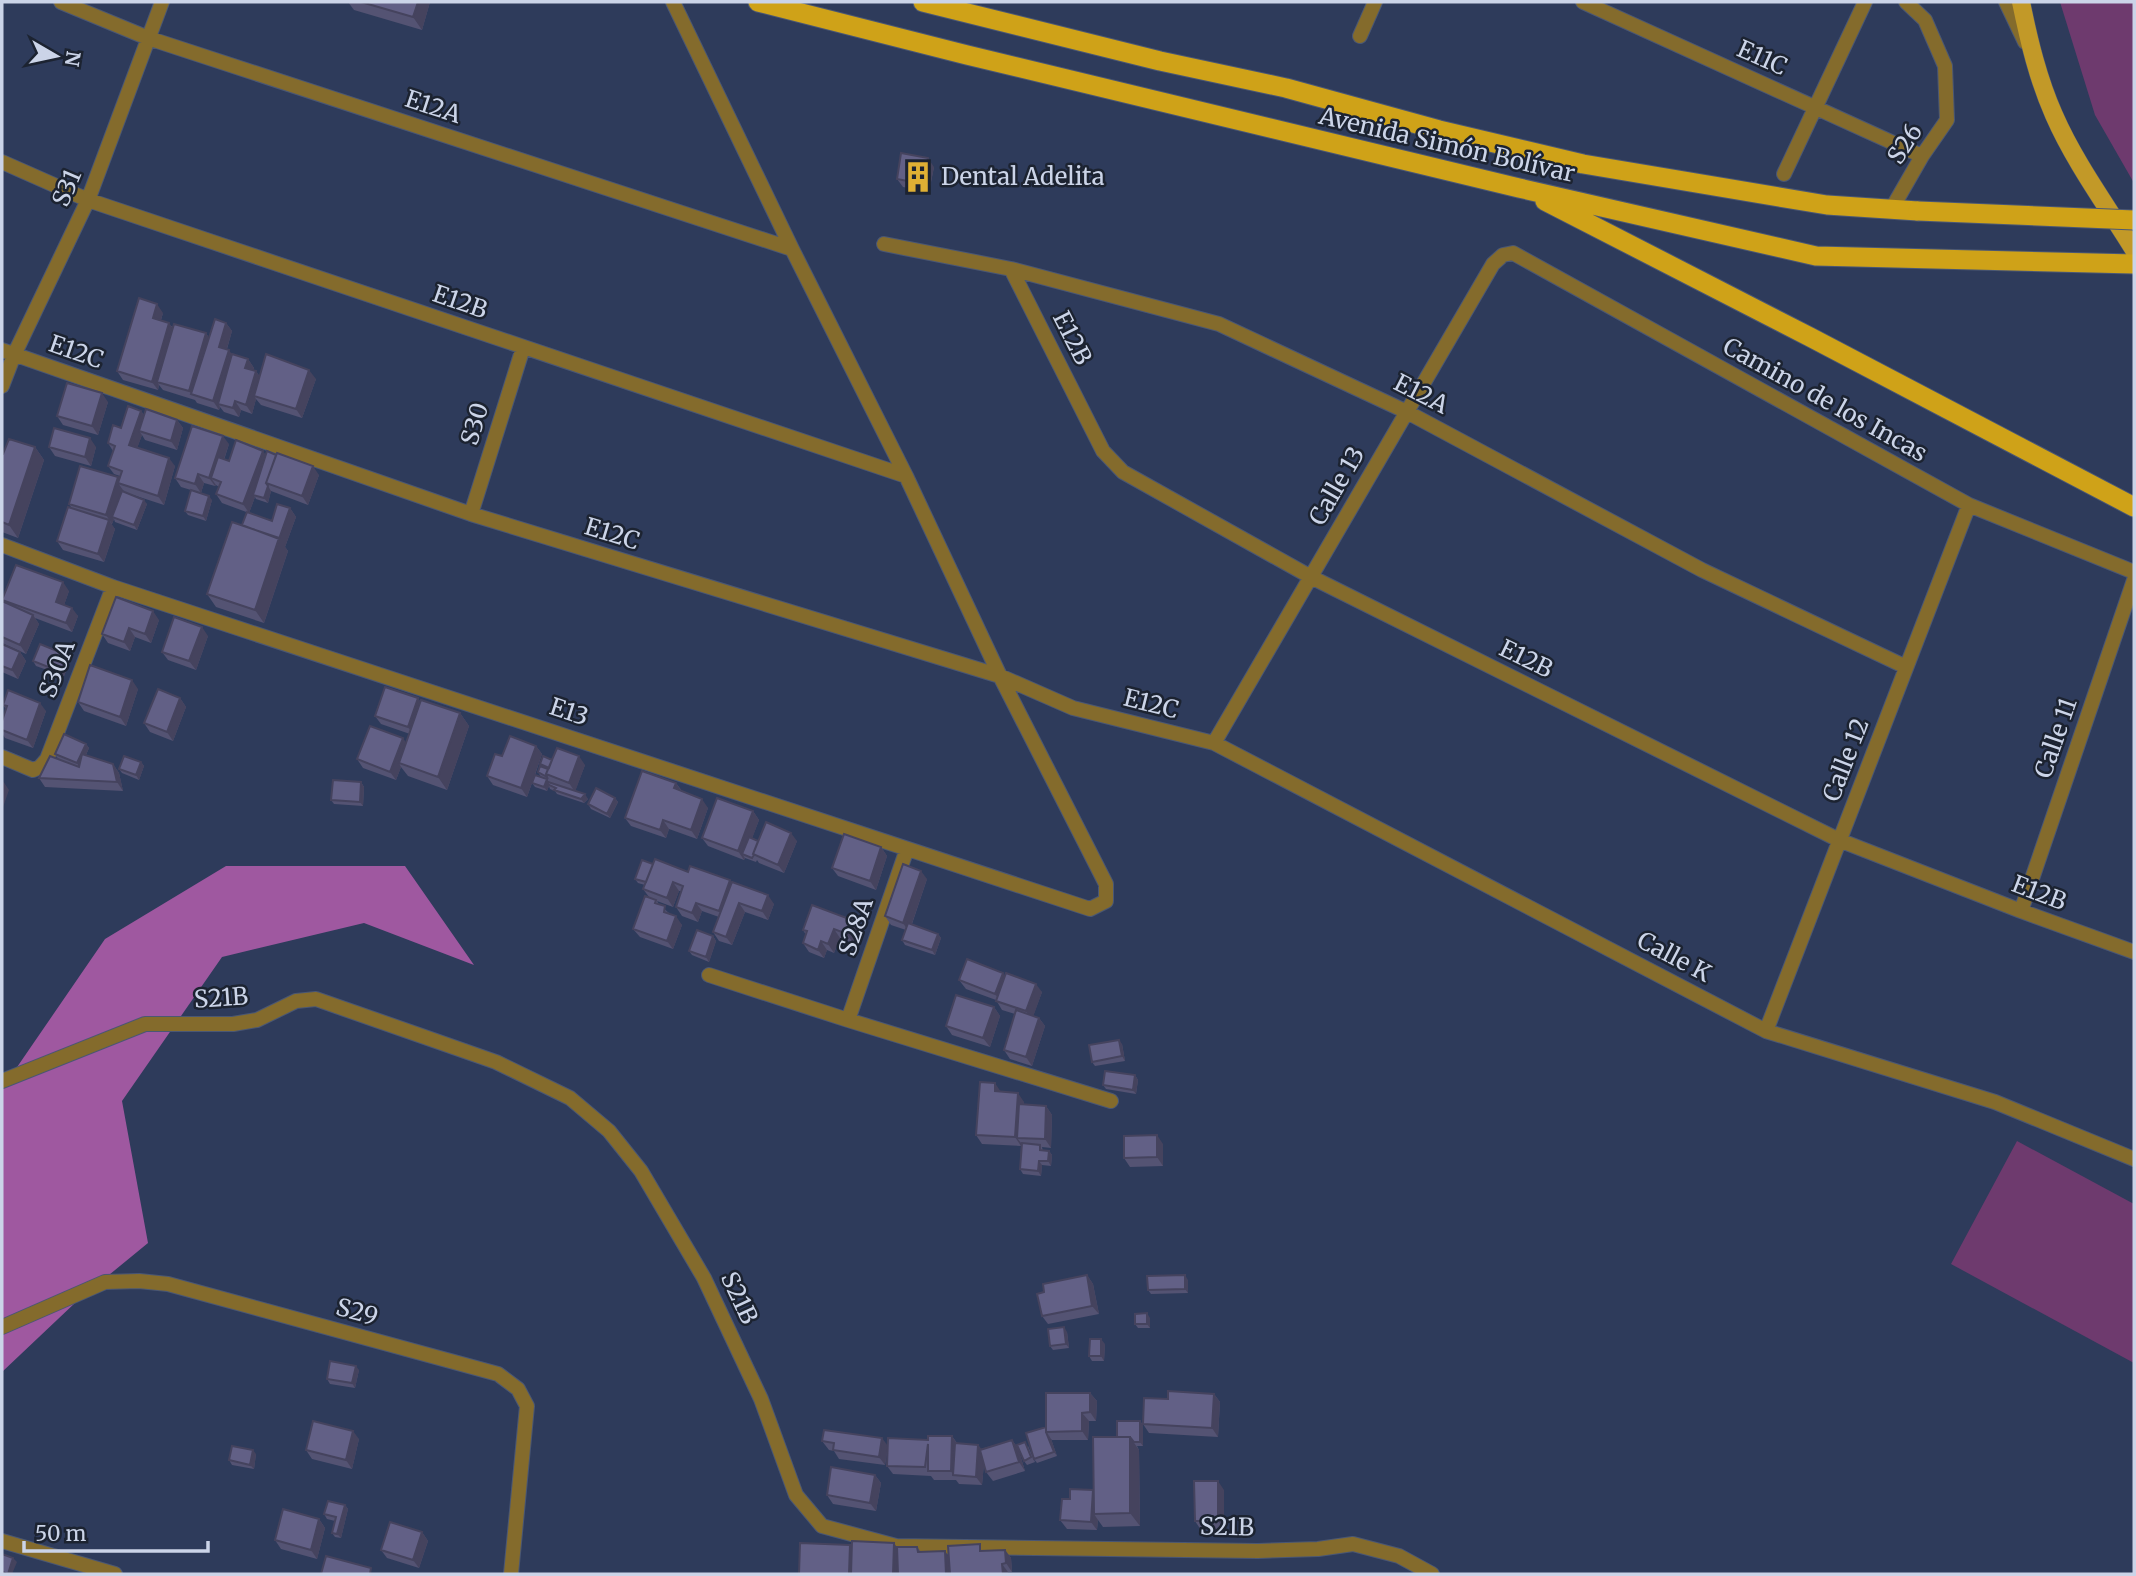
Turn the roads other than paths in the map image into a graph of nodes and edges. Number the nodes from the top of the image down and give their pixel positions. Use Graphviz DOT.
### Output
graph roads {
  1 [pos="61,2"];
  2 [pos="162,2"];
  3 [pos="673,2"];
  4 [pos="758,2"];
  5 [pos="923,2"];
  6 [pos="1375,2"];
  7 [pos="1583,2"];
  8 [pos="1865,2"];
  9 [pos="1906,2"];
  10 [pos="2006,2"];
  11 [pos="2021,2"];
  12 [pos="1360,36"];
  13 [pos="148,38"];
  14 [pos="2034,62"];
  15 [pos="1815,107"];
  16 [pos="1922,156"];
  17 [pos="2,162"];
  18 [pos="1784,174"];
  19 [pos="1519,188"];
  20 [pos="88,200"];
  21 [pos="1891,210"];
  22 [pos="2134,220"];
  23 [pos="884,244"];
  24 [pos="792,249"];
  25 [pos="2134,250"];
  26 [pos="1503,255"];
  27 [pos="2134,264"];
  28 [pos="1011,269"];
  29 [pos="523,348"];
  30 [pos="8,352"];
  31 [pos="2,386"];
  32 [pos="1407,412"];
  33 [pos="906,476"];
  34 [pos="1969,505"];
  35 [pos="2134,507"];
  36 [pos="471,514"];
  37 [pos="2,545"];
  38 [pos="2134,572"];
  39 [pos="1311,577"];
  40 [pos="2134,580"];
  41 [pos="113,586"];
  42 [pos="1906,667"];
  43 [pos="1000,676"];
  44 [pos="1214,743"];
  45 [pos="2,757"];
  46 [pos="1839,840"];
  47 [pos="907,849"];
  48 [pos="2021,911"];
  49 [pos="2134,953"];
  50 [pos="709,975"];
  51 [pos="848,1020"];
  52 [pos="1766,1031"];
  53 [pos="2,1081"];
  54 [pos="1111,1101"];
  55 [pos="2134,1158"];
  56 [pos="2,1326"];
  57 [pos="2,1541"];
  58 [pos="115,1574"];
  59 [pos="511,1574"];
  60 [pos="1432,1574"];
  1 -- 13 [label="street, E12A"];
  2 -- 13 [label="street, S31"];
  3 -- 24 [label="street"];
  4 -- 19 [label="highway, Avenida Simón Bolívar"];
  5 -- 21 [label="highway, Avenida Simón Bolívar"];
  6 -- 12 [label="street"];
  7 -- 15 [label="street, E11C"];
  8 -- 15 [label="street"];
  9 -- 16 [label="street, S26"];
  10 -- 14 [label="street"];
  11 -- 14 [label="main road"];
  13 -- 20 [label="street, S31"];
  13 -- 24 [label="street, E12A"];
  14 -- 25 [label="main road"];
  15 -- 16 [label="street, E11C"];
  15 -- 18 [label="street"];
  16 -- 21 [label="street, S26"];
  17 -- 20 [label="street, E12B"];
  19 -- 27 [label="highway, Avenida Simón Bolívar"];
  19 -- 35 [label="highway"];
  20 -- 29 [label="street, E12B"];
  20 -- 30 [label="street, S31"];
  21 -- 22 [label="highway, Avenida Simón Bolívar, bridge"];
  23 -- 28 [label="street, E12A"];
  24 -- 33 [label="street"];
  26 -- 32 [label="street, Calle 13"];
  26 -- 34 [label="street, Camino de los Incas"];
  28 -- 32 [label="street, E12A"];
  28 -- 39 [label="street, E12B"];
  29 -- 33 [label="street, E12B"];
  29 -- 36 [label="street, S30"];
  30 -- 31 [label="street, S31"];
  30 -- 36 [label="street, E12C"];
  32 -- 39 [label="street, Calle 13"];
  32 -- 42 [label="street, E12A"];
  33 -- 43 [label="street"];
  34 -- 38 [label="street, Camino de los Incas"];
  34 -- 42 [label="street, Calle 12"];
  36 -- 43 [label="street, E12C"];
  37 -- 41 [label="street, E13"];
  39 -- 44 [label="street, Calle 13"];
  39 -- 46 [label="street, E12B"];
  40 -- 48 [label="street, Calle 11"];
  41 -- 45 [label="street, S30A"];
  41 -- 47 [label="street, E13"];
  42 -- 46 [label="street, Calle 12"];
  43 -- 44 [label="street, E12C"];
  43 -- 47 [label="street, E13"];
  44 -- 52 [label="street, Calle K"];
  46 -- 48 [label="street, E12B"];
  46 -- 52 [label="street, Calle 12"];
  47 -- 51 [label="street, S28A"];
  48 -- 49 [label="street, E12B"];
  50 -- 51 [label="street"];
  51 -- 54 [label="street"];
  52 -- 55 [label="street, Calle K"];
  53 -- 60 [label="street, S21B"];
  56 -- 59 [label="street, S29"];
  57 -- 58 [label="street"];
}
